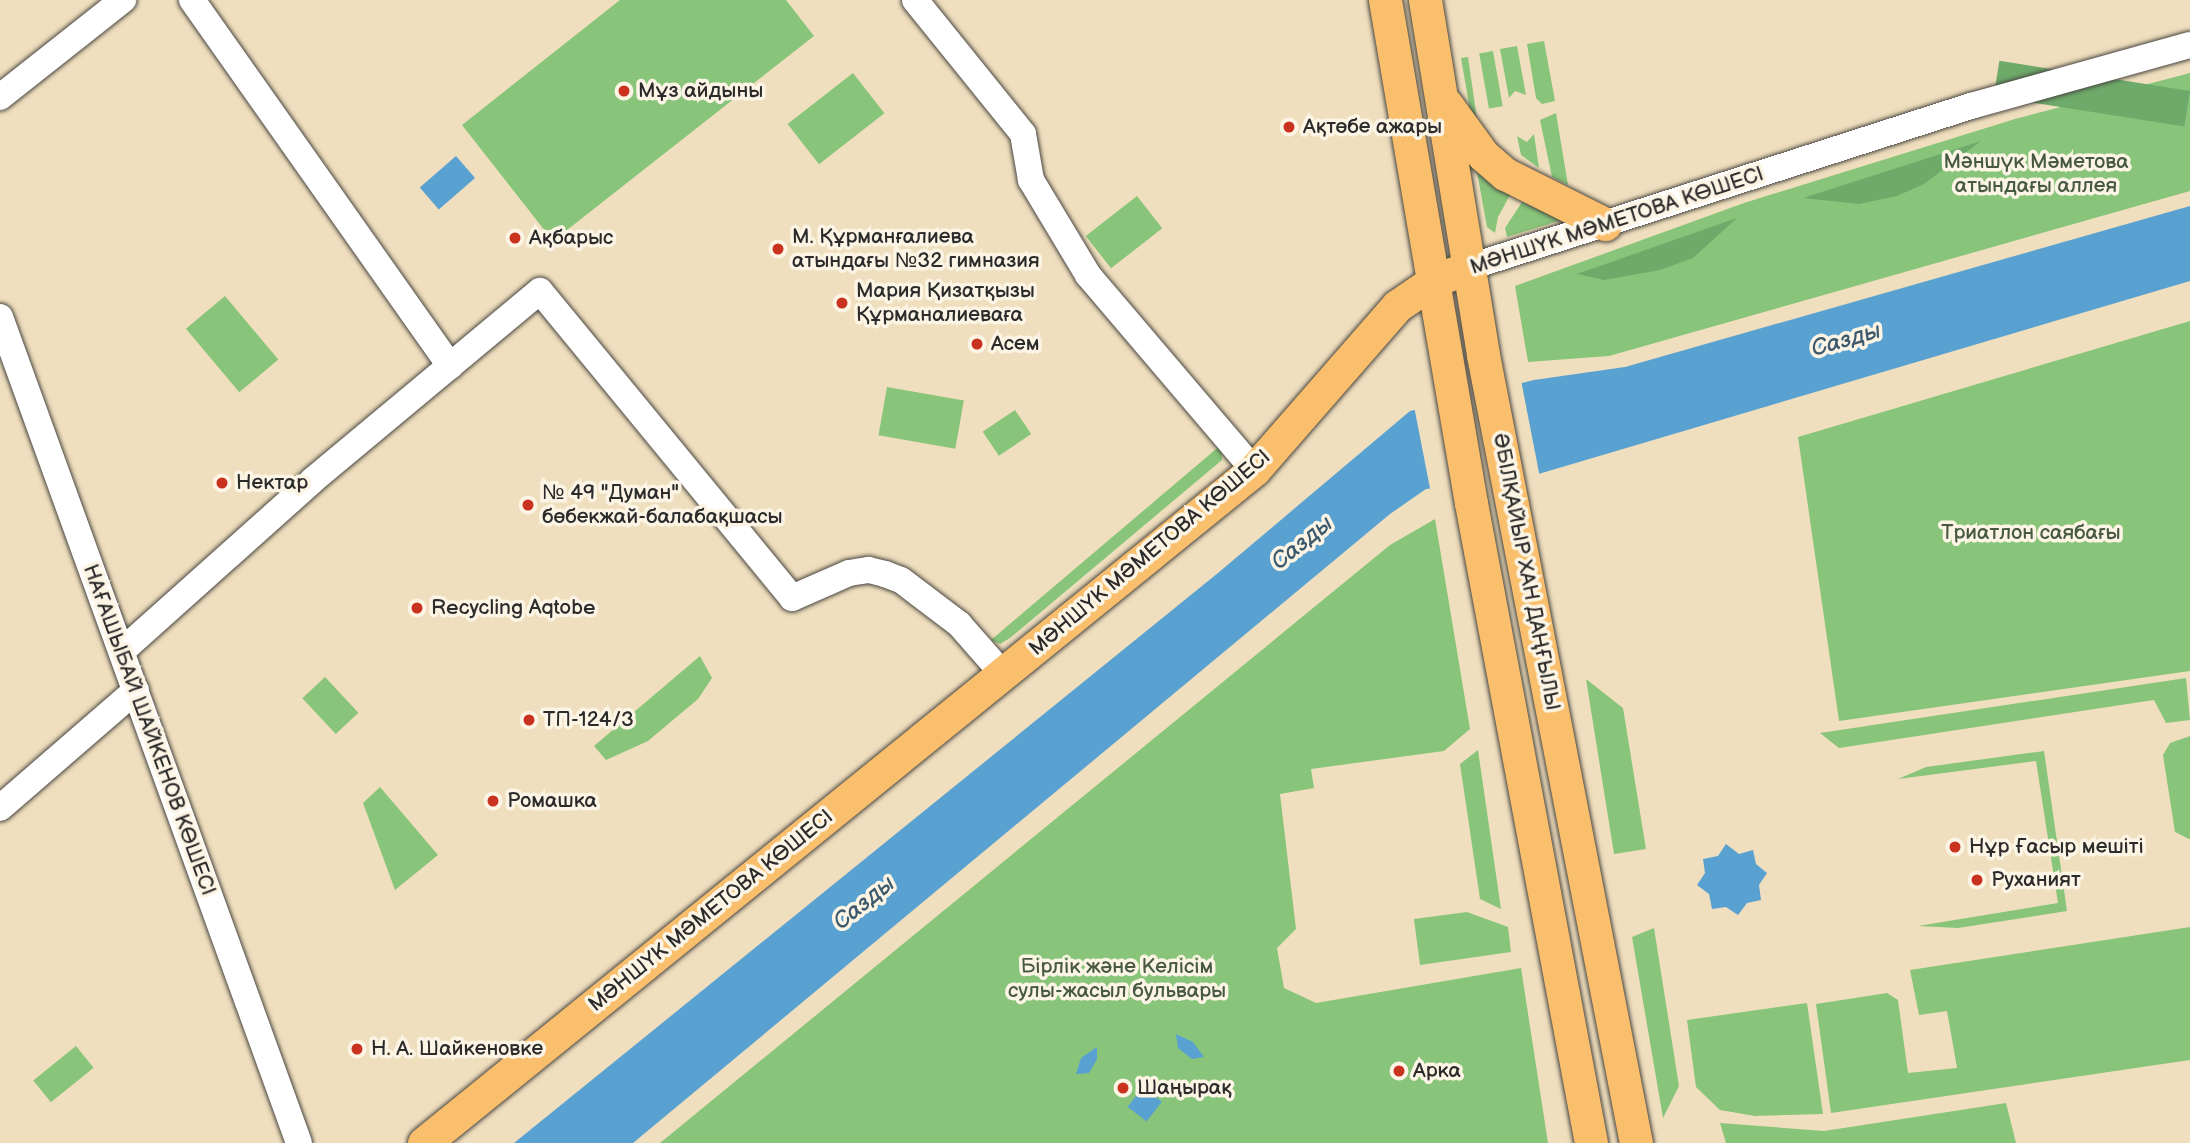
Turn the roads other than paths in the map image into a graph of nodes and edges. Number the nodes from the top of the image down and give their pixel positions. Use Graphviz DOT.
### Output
graph roads {
  1 [pos="123,0"];
  2 [pos="192,0"];
  3 [pos="915,0"];
  4 [pos="1385,0"];
  5 [pos="1425,0"];
  6 [pos="2190,45"];
  7 [pos="1435,55"];
  8 [pos="1396,63"];
  9 [pos="0,97"];
  10 [pos="1443,99"];
  11 [pos="1605,224"];
  12 [pos="1470,267"];
  13 [pos="1435,280"];
  14 [pos="0,317"];
  15 [pos="450,366"];
  16 [pos="1254,470"];
  17 [pos="122,652"];
  18 [pos="1003,674"];
  19 [pos="136,690"];
  20 [pos="1516,729"];
  21 [pos="1571,800"];
  22 [pos="0,808"];
  23 [pos="1578,1088"];
  24 [pos="1634,1137"];
  25 [pos="299,1143"];
  26 [pos="424,1143"];
  27 [pos="1591,1143"];
  1 -- 9 [label="street"];
  2 -- 15 [label="street"];
  3 -- 16 [label="street"];
  4 -- 8 [label="main road, ӘБІЛҚАЙЫР ХАН ДАҢҒЫЛЫ"];
  5 -- 7 [label="main road, ӘБІЛҚАЙЫР ХАН ДАҢҒЫЛЫ"];
  6 -- 11 [label="street, МӘНШҮК МӘМЕТОВА КӨШЕСІ"];
  7 -- 8 [label="main road"];
  7 -- 10 [label="main road, ӘБІЛҚАЙЫР ХАН ДАҢҒЫЛЫ"];
  8 -- 13 [label="main road, ӘБІЛҚАЙЫР ХАН ДАҢҒЫЛЫ"];
  10 -- 11 [label="main road"];
  10 -- 12 [label="main road, ӘБІЛҚАЙЫР ХАН ДАҢҒЫЛЫ"];
  11 -- 12 [label="street, МӘНШҮК МӘМЕТОВА КӨШЕСІ"];
  12 -- 13 [label="main road, МӘНШҮК МӘМЕТОВА КӨШЕСІ"];
  12 -- 21 [label="main road, ӘБІЛҚАЙЫР ХАН ДАҢҒЫЛЫ"];
  13 -- 16 [label="main road, МӘНШҮК МӘМЕТОВА КӨШЕСІ"];
  13 -- 20 [label="main road, ӘБІЛҚАЙЫР ХАН ДАҢҒЫЛЫ"];
  14 -- 17 [label="street, НАҒАШЫБАЙ ШАЙКЕНОВ КӨШЕСІ"];
  15 -- 17 [label="street"];
  15 -- 18 [label="street"];
  16 -- 18 [label="main road, МӘНШҮК МӘМЕТОВА КӨШЕСІ"];
  17 -- 19 [label="street, НАҒАШЫБАЙ ШАЙКЕНОВ КӨШЕСІ"];
  18 -- 26 [label="main road, МӘНШҮК МӘМЕТОВА КӨШЕСІ"];
  19 -- 22 [label="street"];
  19 -- 25 [label="street, НАҒАШЫБАЙ ШАЙКЕНОВ КӨШЕСІ"];
  20 -- 21 [label="main road"];
  20 -- 23 [label="main road, ӘБІЛҚАЙЫР ХАН ДАҢҒЫЛЫ"];
  21 -- 24 [label="main road, ӘБІЛҚАЙЫР ХАН ДАҢҒЫЛЫ"];
  23 -- 24 [label="main road"];
  23 -- 27 [label="main road, ӘБІЛҚАЙЫР ХАН ДАҢҒЫЛЫ"];
}
